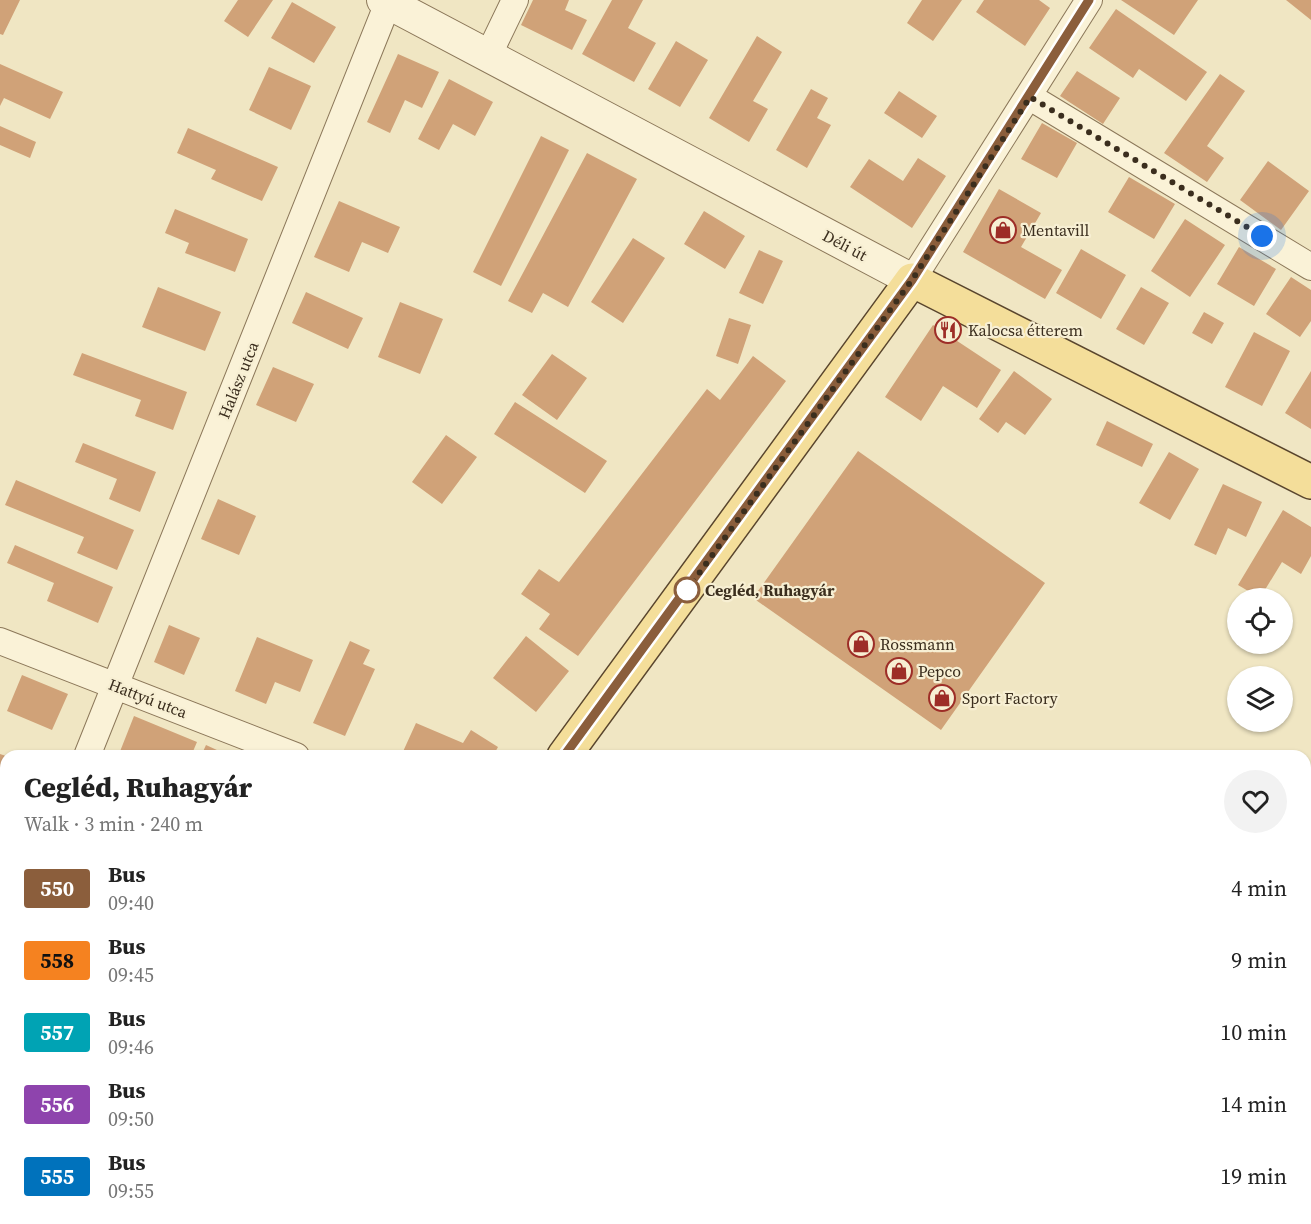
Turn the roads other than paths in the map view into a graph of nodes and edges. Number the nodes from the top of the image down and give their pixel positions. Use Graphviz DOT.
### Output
graph roads {
  1 [pos="515,0"];
  2 [pos="386,1"];
  3 [pos="1078,4"];
  4 [pos="489,54"];
  5 [pos="1030,97"];
  6 [pos="1311,267"];
  7 [pos="912,280"];
  8 [pos="1311,482"];
  9 [pos="0,641"];
  10 [pos="117,685"];
  11 [pos="90,750"];
  12 [pos="281,750"];
  13 [pos="568,750"];
  1 -- 4 [label="street"];
  2 -- 4 [label="street, Déli út"];
  2 -- 10 [label="street, Halász utca"];
  3 -- 5 [label="street"];
  4 -- 7 [label="street, Déli út"];
  5 -- 6 [label="street"];
  5 -- 7 [label="street"];
  7 -- 8 [label="main road, Déli út"];
  7 -- 13 [label="main road"];
  9 -- 10 [label="street, Hattyú utca"];
  10 -- 11 [label="street, Halász utca"];
  10 -- 12 [label="street, Hattyú utca"];
}
